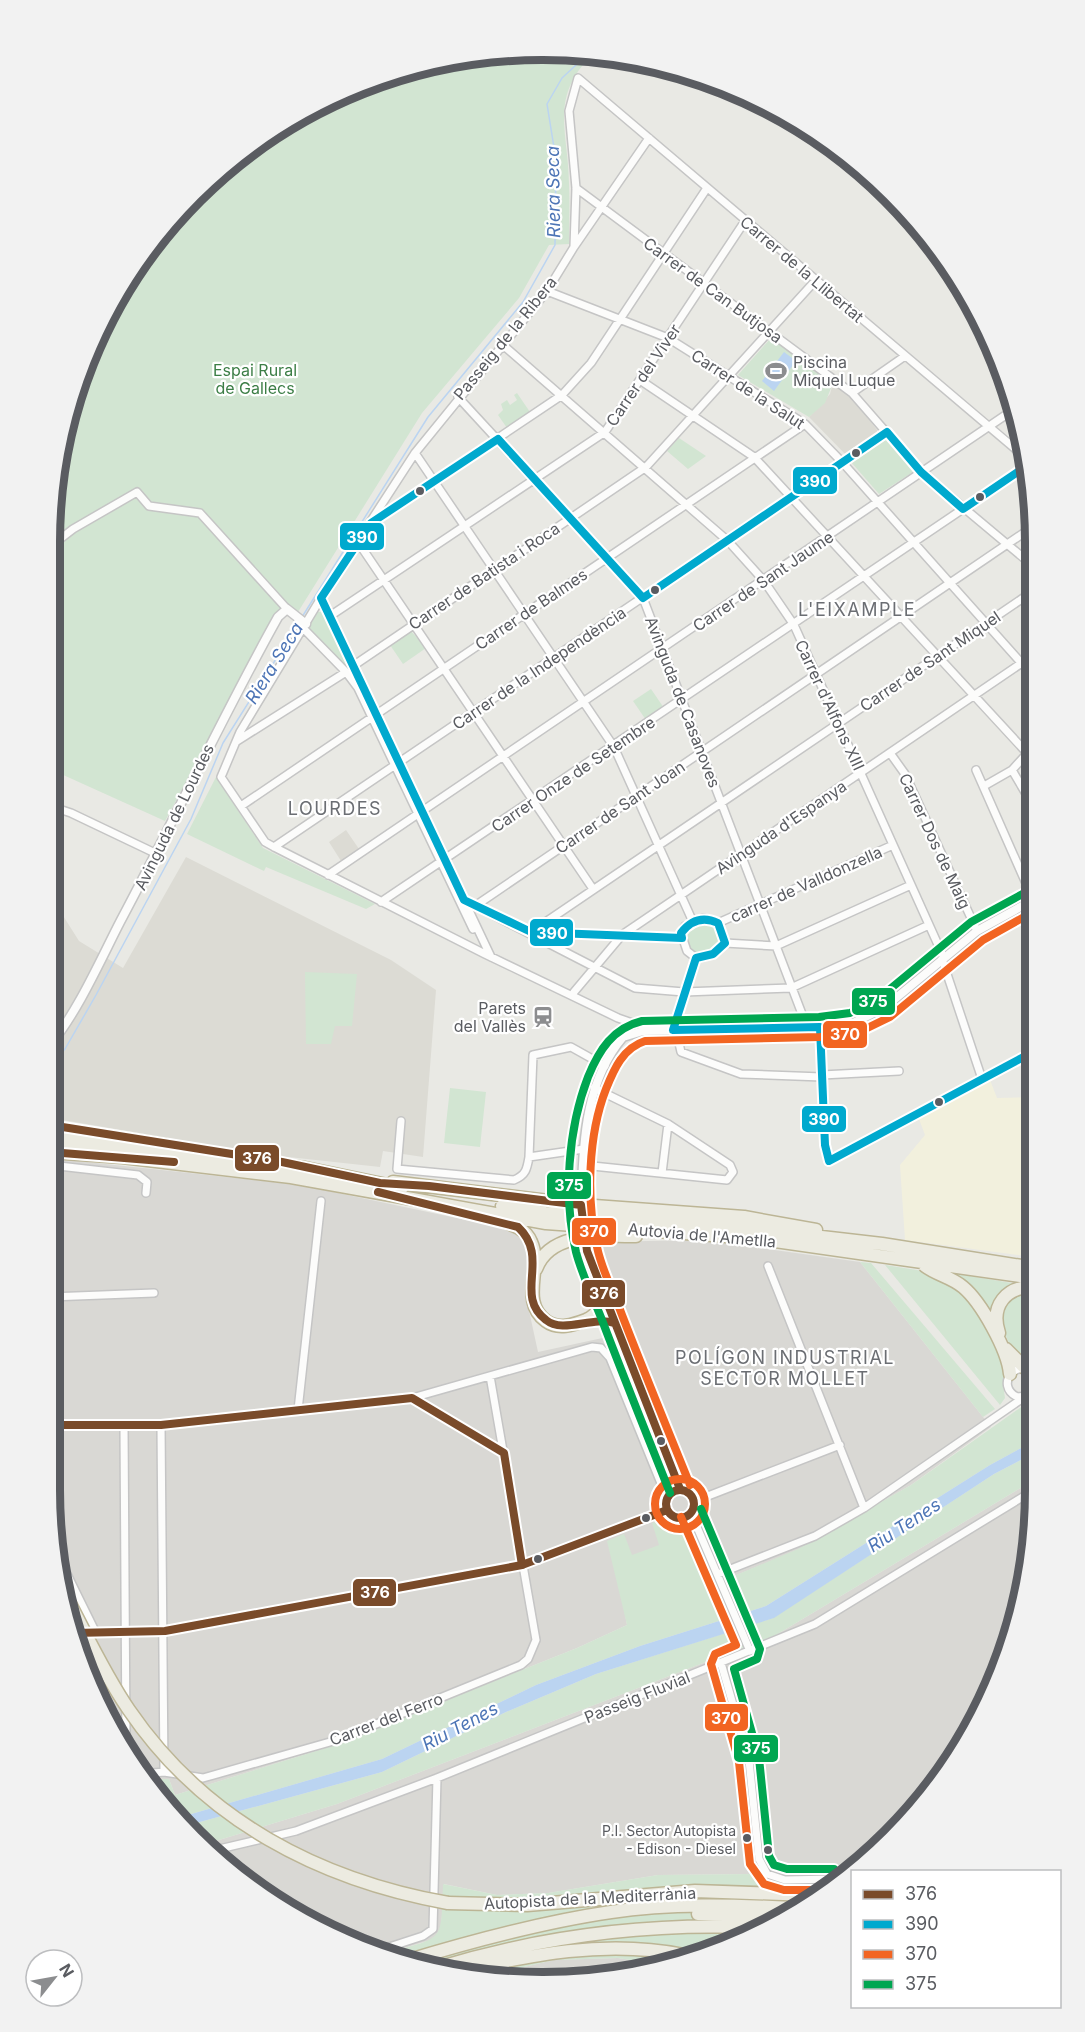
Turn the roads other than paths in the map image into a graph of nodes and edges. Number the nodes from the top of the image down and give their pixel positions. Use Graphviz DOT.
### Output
graph roads {
  1 [pos="648,138"];
  2 [pos="576,188"];
  3 [pos="706,188"];
  4 [pos="602,208"];
  5 [pos="745,221"];
  6 [pos="574,247"];
  7 [pos="663,253"];
  8 [pos="815,281"];
  9 [pos="705,284"];
  10 [pos="546,291"];
  11 [pos="619,320"];
  12 [pos="770,332"];
  13 [pos="668,338"];
  14 [pos="503,345"];
  15 [pos="905,356"];
  16 [pos="729,376"];
  17 [pos="640,380"];
  18 [pos="852,393"];
  19 [pos="562,395"];
  20 [pos="458,397"];
  21 [pos="1008,413"];
  22 [pos="693,416"];
  23 [pos="805,424"];
  24 [pos="989,425"];
  25 [pos="605,432"];
  26 [pos="887,432"];
  27 [pos="498,439"];
  28 [pos="1016,449"];
  29 [pos="415,453"];
  30 [pos="754,457"];
  31 [pos="842,462"];
  32 [pos="646,467"];
  33 [pos="1020,471"];
  34 [pos="921,472"];
  35 [pos="534,479"];
  36 [pos="434,481"];
  37 [pos="790,498"];
  38 [pos="878,502"];
  39 [pos="688,503"];
  40 [pos="963,509"];
  41 [pos="381,512"];
  42 [pos="571,518"];
  43 [pos="465,525"];
  44 [pos="1025,532"];
  45 [pos="828,537"];
  46 [pos="60,539"];
  47 [pos="728,541"];
  48 [pos="358,542"];
  49 [pos="913,543"];
  50 [pos="1006,545"];
  51 [pos="608,557"];
  52 [pos="1025,560"];
  53 [pos="494,569"];
  54 [pos="864,576"];
  55 [pos="383,580"];
  56 [pos="764,581"];
  57 [pos="951,584"];
  58 [pos="1025,597"];
  59 [pos="321,598"];
  60 [pos="643,598"];
  61 [pos="286,609"];
  62 [pos="525,613"];
  63 [pos="330,616"];
  64 [pos="901,616"];
  65 [pos="986,622"];
  66 [pos="413,624"];
  67 [pos="794,625"];
  68 [pos="305,626"];
  69 [pos="663,649"];
  70 [pos="938,654"];
  71 [pos="555,658"];
  72 [pos="1025,660"];
  73 [pos="1021,663"];
  74 [pos="353,666"];
  75 [pos="1025,667"];
  76 [pos="444,668"];
  77 [pos="346,672"];
  78 [pos="815,675"];
  79 [pos="976,694"];
  80 [pos="682,700"];
  81 [pos="584,702"];
  82 [pos="473,713"];
  83 [pos="374,716"];
  84 [pos="838,724"];
  85 [pos="237,741"];
  86 [pos="1025,746"];
  87 [pos="614,747"];
  88 [pos="702,751"];
  89 [pos="890,753"];
  90 [pos="1025,756"];
  91 [pos="503,757"];
  92 [pos="397,764"];
  93 [pos="976,770"];
  94 [pos="1012,770"];
  95 [pos="861,773"];
  96 [pos="984,786"];
  97 [pos="1025,792"];
  98 [pos="636,796"];
  99 [pos="533,801"];
  100 [pos="721,803"];
  101 [pos="241,806"];
  102 [pos="60,809"];
  103 [pos="420,813"];
  104 [pos="563,845"];
  105 [pos="893,845"];
  106 [pos="659,846"];
  107 [pos="273,847"];
  108 [pos="157,854"];
  109 [pos="741,854"];
  110 [pos="443,861"];
  111 [pos="328,875"];
  112 [pos="1025,881"];
  113 [pos="911,885"];
  114 [pos="593,889"];
  115 [pos="680,894"];
  116 [pos="462,901"];
  117 [pos="381,902"];
  118 [pos="478,904"];
  119 [pos="760,905"];
  120 [pos="1024,905"];
  121 [pos="1025,913"];
  122 [pos="693,922"];
  123 [pos="718,923"];
  124 [pos="929,925"];
  125 [pos="977,931"];
  126 [pos="531,932"];
  127 [pos="622,935"];
  128 [pos="682,938"];
  129 [pos="725,943"];
  130 [pos="776,946"];
  131 [pos="488,956"];
  132 [pos="696,958"];
  133 [pos="943,959"];
  134 [pos="595,966"];
  135 [pos="791,988"];
  136 [pos="574,992"];
  137 [pos="684,992"];
  138 [pos="820,1027"];
  139 [pos="807,1028"];
  140 [pos="674,1030"];
  141 [pos="60,1031"];
  142 [pos="1025,1056"];
  143 [pos="606,1064"];
  144 [pos="899,1071"];
  145 [pos="822,1076"];
  146 [pos="982,1079"];
  147 [pos="594,1088"];
  148 [pos="401,1121"];
  149 [pos="668,1124"];
  150 [pos="60,1126"];
  151 [pos="60,1134"];
  152 [pos="112,1137"];
  153 [pos="60,1144"];
  154 [pos="584,1149"];
  155 [pos="60,1153"];
  156 [pos="529,1157"];
  157 [pos="583,1165"];
  158 [pos="60,1166"];
  159 [pos="305,1168"];
  160 [pos="662,1173"];
  161 [pos="379,1188"];
  162 [pos="146,1193"];
  163 [pos="321,1201"];
  164 [pos="581,1205"];
  165 [pos="693,1234"];
  166 [pos="882,1244"];
  167 [pos="920,1262"];
  168 [pos="768,1266"];
  169 [pos="1025,1269"];
  170 [pos="1025,1270"];
  171 [pos="533,1276"];
  172 [pos="1025,1288"];
  173 [pos="154,1293"];
  174 [pos="604,1295"];
  175 [pos="60,1296"];
  176 [pos="600,1314"];
  177 [pos="614,1323"];
  178 [pos="1025,1367"];
  179 [pos="1025,1370"];
  180 [pos="1010,1374"];
  181 [pos="490,1376"];
  182 [pos="1009,1391"];
  183 [pos="412,1398"];
  184 [pos="1023,1398"];
  185 [pos="1004,1409"];
  186 [pos="298,1410"];
  187 [pos="60,1425"];
  188 [pos="124,1425"];
  189 [pos="161,1425"];
  190 [pos="840,1445"];
  191 [pos="504,1453"];
  192 [pos="680,1489"];
  193 [pos="1025,1496"];
  194 [pos="667,1498"];
  195 [pos="694,1501"];
  196 [pos="864,1508"];
  197 [pos="667,1510"];
  198 [pos="691,1514"];
  199 [pos="522,1565"];
  200 [pos="718,1574"];
  201 [pos="68,1576"];
  202 [pos="76,1614"];
  203 [pos="165,1631"];
  204 [pos="82,1633"];
  205 [pos="96,1633"];
  206 [pos="125,1633"];
  207 [pos="750,1651"];
  208 [pos="721,1663"];
  209 [pos="126,1733"];
  210 [pos="164,1772"];
  211 [pos="152,1773"];
  212 [pos="436,1778"];
  213 [pos="220,1849"];
  214 [pos="827,1879"];
  215 [pos="805,1895"];
  216 [pos="783,1908"];
  217 [pos="768,1916"];
  218 [pos="559,1923"];
  219 [pos="743,1928"];
  220 [pos="390,1947"];
  221 [pos="676,1953"];
  222 [pos="422,1957"];
  223 [pos="453,1964"];
  224 [pos="476,1967"];
  1 -- 2 [label="street, Carrer de la Llibertat"];
  1 -- 3 [label="street, Carrer de la Llibertat"];
  1 -- 4 [label="street, Passeig de la Ribera"];
  2 -- 4 [label="street, Carrer de Can Butjosa"];
  2 -- 6 [label="street"];
  3 -- 5 [label="street, Carrer de la Llibertat"];
  3 -- 7 [label="street"];
  4 -- 6 [label="street, Passeig de la Ribera"];
  4 -- 7 [label="street, Carrer de Can Butjosa"];
  5 -- 8 [label="street, Carrer de la Llibertat"];
  5 -- 9 [label="street, Carrer del Viver"];
  6 -- 10 [label="street, Passeig de la Ribera"];
  7 -- 9 [label="street, Carrer de Can Butjosa"];
  7 -- 11 [label="street"];
  8 -- 12 [label="street, Carrer de Batista i Roca"];
  8 -- 15 [label="street, Carrer de la Llibertat"];
  9 -- 12 [label="street, Carrer de Can Butjosa"];
  9 -- 13 [label="street, Carrer del Viver"];
  10 -- 11 [label="street, Carrer de la Salut"];
  10 -- 14 [label="street, Passeig de la Ribera"];
  11 -- 13 [label="street, Carrer de la Salut"];
  11 -- 19 [label="street"];
  12 -- 16 [label="street, Carrer de Batista i Roca"];
  12 -- 18 [label="street, Carrer de Can Butjosa"];
  13 -- 16 [label="street, Carrer de la Salut"];
  13 -- 17 [label="street, Carrer del Viver"];
  14 -- 19 [label="street, Carrer d'Alfons XIII"];
  14 -- 20 [label="street, Passeig de la Ribera"];
  15 -- 18 [label="street"];
  15 -- 24 [label="street, Carrer de la Llibertat"];
  16 -- 22 [label="street, Carrer de Batista i Roca"];
  16 -- 23 [label="street, Carrer de la Salut"];
  17 -- 22 [label="street"];
  17 -- 25 [label="street, Carrer del Viver"];
  18 -- 26 [label="street, Carrer de Can Butjosa"];
  19 -- 25 [label="street, Carrer d'Alfons XIII"];
  19 -- 27 [label="street"];
  20 -- 27 [label="street, Avinguda de Casanoves"];
  20 -- 29 [label="street, Passeig de la Ribera"];
  21 -- 24 [label="street, Carrer de Sant Jaume"];
  22 -- 30 [label="street"];
  22 -- 32 [label="street, Carrer de Batista i Roca"];
  23 -- 30 [label="street, Carrer de Balmes"];
  23 -- 31 [label="street, Carrer de la Salut"];
  24 -- 28 [label="street, Carrer de la Llibertat"];
  24 -- 34 [label="street, Carrer de Sant Jaume"];
  25 -- 32 [label="street, Carrer d'Alfons XIII"];
  25 -- 35 [label="street, Carrer del Viver"];
  26 -- 31 [label="street, Carrer de la Independència"];
  26 -- 34 [label="street, Carrer de Can Butjosa"];
  27 -- 35 [label="street, Avinguda de Casanoves"];
  27 -- 36 [label="street"];
  29 -- 36 [label="street"];
  29 -- 41 [label="street, Passeig de la Ribera"];
  30 -- 37 [label="street"];
  30 -- 39 [label="street, Carrer de Balmes"];
  31 -- 37 [label="street, Carrer de la Independència"];
  31 -- 38 [label="street, Carrer de la Salut"];
  32 -- 39 [label="street, Carrer d'Alfons XIII"];
  32 -- 42 [label="street, Carrer de Batista i Roca"];
  33 -- 40 [label="street, Carrer Onze de Setembre"];
  34 -- 38 [label="street, Carrer de Sant Jaume"];
  34 -- 40 [label="street, Carrer de Can Butjosa"];
  35 -- 42 [label="street, Avinguda de Casanoves"];
  35 -- 43 [label="street, Carrer del Viver"];
  36 -- 41 [label="street"];
  36 -- 43 [label="street"];
  37 -- 45 [label="street"];
  37 -- 47 [label="street, Carrer de la Independència"];
  38 -- 45 [label="street, Carrer de Sant Jaume"];
  38 -- 49 [label="street, Carrer de la Salut"];
  39 -- 47 [label="street, Carrer d'Alfons XIII"];
  39 -- 51 [label="street, Carrer de Balmes"];
  40 -- 49 [label="street, Carrer Onze de Setembre"];
  40 -- 50 [label="street, Carrer de Can Butjosa"];
  41 -- 48 [label="street, Passeig de la Ribera"];
  42 -- 51 [label="street, Avinguda de Casanoves"];
  42 -- 53 [label="street, Carrer de Batista i Roca"];
  43 -- 53 [label="street"];
  43 -- 55 [label="street, Carrer del Viver"];
  44 -- 50 [label="street, Carrer de Sant Joan"];
  45 -- 54 [label="street"];
  45 -- 56 [label="street, Carrer de Sant Jaume"];
  46 -- 61 [label="street"];
  47 -- 56 [label="street, Carrer d'Alfons XIII"];
  47 -- 60 [label="street, Carrer de la Independència"];
  48 -- 55 [label="street"];
  48 -- 59 [label="street, Passeig de la Ribera"];
  49 -- 54 [label="street, Carrer Onze de Setembre"];
  49 -- 57 [label="street, Carrer de la Salut"];
  50 -- 52 [label="street, Carrer de Can Butjosa"];
  50 -- 57 [label="street, Carrer de Sant Joan"];
  51 -- 60 [label="street, Avinguda de Casanoves"];
  51 -- 62 [label="street, Carrer de Balmes"];
  53 -- 62 [label="street"];
  53 -- 66 [label="street, Carrer de Batista i Roca"];
  54 -- 64 [label="street"];
  54 -- 67 [label="street, Carrer Onze de Setembre"];
  55 -- 63 [label="street, Carrer del Viver"];
  55 -- 66 [label="street"];
  56 -- 67 [label="street, Carrer d'Alfons XIII"];
  56 -- 69 [label="street, Carrer de Sant Jaume"];
  57 -- 64 [label="street, Carrer de Sant Joan"];
  57 -- 65 [label="street, Carrer de la Salut"];
  58 -- 65 [label="street, Carrer de Sant Miquel"];
  59 -- 63 [label="street"];
  59 -- 68 [label="street, Passeig de la Ribera"];
  60 -- 69 [label="street, Avinguda de Casanoves"];
  60 -- 71 [label="street, Carrer de la Independència"];
  61 -- 68 [label="street"];
  61 -- 108 [label="street, Avinguda de Lourdes"];
  62 -- 71 [label="street"];
  62 -- 76 [label="street, Carrer de Balmes"];
  63 -- 74 [label="street"];
  64 -- 70 [label="street"];
  64 -- 78 [label="street, Carrer de Sant Joan"];
  65 -- 70 [label="street, Carrer de Sant Miquel"];
  65 -- 73 [label="street, Carrer de la Salut"];
  66 -- 74 [label="street, Carrer de Batista i Roca"];
  66 -- 76 [label="street"];
  67 -- 78 [label="street, Carrer d'Alfons XIII"];
  67 -- 80 [label="street, Carrer Onze de Setembre"];
  68 -- 77 [label="street"];
  68 -- 85 [label="street, Passeig de la Ribera"];
  69 -- 80 [label="street, Avinguda de Casanoves"];
  69 -- 81 [label="street, Carrer de Sant Jaume"];
  70 -- 79 [label="street"];
  70 -- 84 [label="street, Carrer de Sant Miquel"];
  71 -- 81 [label="street"];
  71 -- 82 [label="street, Carrer de la Independència"];
  72 -- 73 [label="street, Avinguda d'Espanya"];
  73 -- 75 [label="street, Carrer de la Salut"];
  73 -- 79 [label="street, Avinguda d'Espanya"];
  74 -- 83 [label="street"];
  76 -- 82 [label="street"];
  76 -- 83 [label="street, Carrer de Balmes"];
  77 -- 83 [label="street"];
  77 -- 85 [label="street"];
  78 -- 84 [label="street, Carrer d'Alfons XIII"];
  78 -- 88 [label="street, Carrer de Sant Joan"];
  79 -- 86 [label="street"];
  79 -- 89 [label="street, Avinguda d'Espanya"];
  80 -- 87 [label="street, Carrer Onze de Setembre"];
  80 -- 88 [label="street, Avinguda de Casanoves"];
  81 -- 87 [label="street"];
  81 -- 91 [label="street, Carrer de Sant Jaume"];
  82 -- 91 [label="street"];
  82 -- 92 [label="street, Carrer de la Independència"];
  83 -- 92 [label="street"];
  83 -- 101 [label="street, Carrer de Balmes"];
  84 -- 95 [label="street, Carrer d'Alfons XIII"];
  84 -- 100 [label="street, Carrer de Sant Miquel"];
  85 -- 101 [label="street, Passeig de la Ribera"];
  87 -- 98 [label="street"];
  87 -- 99 [label="street, Carrer Onze de Setembre"];
  88 -- 98 [label="street, Carrer de Sant Joan"];
  88 -- 100 [label="street, Avinguda de Casanoves"];
  89 -- 95 [label="street, Avinguda d'Espanya"];
  89 -- 125 [label="street, Carrer Dos de Maig"];
  90 -- 94 [label="street"];
  91 -- 99 [label="street"];
  91 -- 103 [label="street, Carrer de Sant Jaume"];
  92 -- 103 [label="street"];
  92 -- 107 [label="street, Carrer de la Independència"];
  93 -- 96 [label="street"];
  94 -- 96 [label="street"];
  94 -- 97 [label="street"];
  95 -- 105 [label="street, Carrer d'Alfons XIII"];
  95 -- 109 [label="street, Avinguda d'Espanya"];
  96 -- 112 [label="street"];
  98 -- 104 [label="street, Carrer de Sant Joan"];
  98 -- 106 [label="street"];
  99 -- 104 [label="street"];
  99 -- 110 [label="street, Carrer Onze de Setembre"];
  100 -- 106 [label="street, Carrer de Sant Miquel"];
  100 -- 109 [label="street, Avinguda de Casanoves"];
  101 -- 107 [label="street"];
  102 -- 108 [label="street"];
  103 -- 110 [label="street"];
  103 -- 111 [label="street, Carrer de Sant Jaume"];
  104 -- 114 [label="street"];
  104 -- 118 [label="street, Carrer de Sant Joan"];
  105 -- 113 [label="street, Carrer d'Alfons XIII"];
  105 -- 119 [label="street, carrer de Valldonzella"];
  106 -- 114 [label="street, Carrer de Sant Miquel"];
  106 -- 115 [label="street"];
  107 -- 111 [label="street"];
  108 -- 141 [label="street, Avinguda de Lourdes"];
  109 -- 115 [label="street, Avinguda d'Espanya"];
  109 -- 119 [label="street, Avinguda de Casanoves"];
  110 -- 116 [label="street"];
  110 -- 117 [label="street, Carrer Onze de Setembre"];
  111 -- 117 [label="street"];
  113 -- 124 [label="street, Carrer d'Alfons XIII"];
  113 -- 130 [label="street"];
  114 -- 126 [label="street, Carrer de Sant Miquel"];
  115 -- 122 [label="street"];
  115 -- 127 [label="street, Avinguda d'Espanya"];
  116 -- 118 [label="street"];
  116 -- 131 [label="street"];
  117 -- 131 [label="street"];
  118 -- 126 [label="street"];
  119 -- 123 [label="street, carrer de Valldonzella"];
  119 -- 130 [label="street, Avinguda de Casanoves"];
  120 -- 121 [label="street"];
  120 -- 125 [label="street"];
  122 -- 123 [label="street"];
  122 -- 128 [label="street"];
  123 -- 129 [label="street"];
  124 -- 133 [label="street, Carrer d'Alfons XIII"];
  124 -- 135 [label="street"];
  125 -- 133 [label="street"];
  126 -- 127 [label="street"];
  126 -- 134 [label="street"];
  127 -- 128 [label="street"];
  127 -- 134 [label="street, Avinguda d'Espanya"];
  128 -- 132 [label="street"];
  129 -- 130 [label="street"];
  129 -- 132 [label="street"];
  130 -- 135 [label="street, Avinguda de Casanoves"];
  131 -- 140 [label="street"];
  132 -- 137 [label="street"];
  133 -- 138 [label="street"];
  133 -- 146 [label="street, Carrer d'Alfons XIII"];
  134 -- 136 [label="street, Avinguda d'Espanya"];
  134 -- 137 [label="street"];
  135 -- 137 [label="street"];
  135 -- 139 [label="street, Avinguda de Casanoves"];
  137 -- 140 [label="street"];
  138 -- 139 [label="street"];
  138 -- 145 [label="street"];
  139 -- 140 [label="street"];
  140 -- 143 [label="street"];
  140 -- 145 [label="street"];
  142 -- 146 [label="street"];
  143 -- 147 [label="street"];
  143 -- 156 [label="street"];
  144 -- 145 [label="street"];
  145 -- 146 [label="street"];
  147 -- 149 [label="street"];
  147 -- 154 [label="street"];
  148 -- 156 [label="street"];
  149 -- 160 [label="street"];
  149 -- 160 [label="street"];
  150 -- 152 [label="highway"];
  151 -- 152 [label="highway"];
  152 -- 159 [label="highway"];
  153 -- 159 [label="highway, Autovia de l'Ametlla"];
  154 -- 156 [label="street"];
  154 -- 157 [label="street"];
  155 -- 161 [label="highway, Autovia de l'Ametlla"];
  157 -- 160 [label="street"];
  157 -- 164 [label="street"];
  158 -- 162 [label="street"];
  159 -- 161 [label="highway, Autovia de l'Ametlla"];
  161 -- 164 [label="highway"];
  161 -- 165 [label="highway, Autovia de l'Ametlla"];
  161 -- 166 [label="highway, Autovia de l'Ametlla"];
  161 -- 171 [label="highway"];
  163 -- 186 [label="street"];
  164 -- 166 [label="highway"];
  164 -- 174 [label="street, bridge"];
  165 -- 167 [label="highway, Autovia de l'Ametlla"];
  165 -- 171 [label="highway"];
  166 -- 169 [label="highway, Autovia de l'Ametlla"];
  167 -- 170 [label="highway, Autovia de l'Ametlla"];
  167 -- 180 [label="highway"];
  168 -- 190 [label="street"];
  171 -- 176 [label="highway"];
  172 -- 178 [label="highway"];
  173 -- 175 [label="street"];
  174 -- 176 [label="highway"];
  176 -- 177 [label="highway"];
  177 -- 192 [label="street"];
  179 -- 180 [label="street"];
  180 -- 182 [label="street"];
  181 -- 183 [label="street"];
  181 -- 191 [label="street, Carrer del Ferro"];
  181 -- 194 [label="street"];
  182 -- 184 [label="street"];
  182 -- 185 [label="street"];
  183 -- 186 [label="street"];
  183 -- 191 [label="street"];
  184 -- 185 [label="street"];
  185 -- 196 [label="street"];
  186 -- 189 [label="street"];
  187 -- 188 [label="street"];
  188 -- 189 [label="street"];
  188 -- 206 [label="street"];
  189 -- 203 [label="street"];
  190 -- 195 [label="street"];
  190 -- 196 [label="street"];
  191 -- 199 [label="street, Carrer del Ferro"];
  192 -- 194 [label="street"];
  192 -- 195 [label="street"];
  193 -- 207 [label="street, Passeig Fluvial"];
  194 -- 197 [label="street"];
  195 -- 198 [label="street"];
  196 -- 200 [label="street"];
  197 -- 198 [label="street"];
  197 -- 199 [label="street"];
  198 -- 200 [label="street"];
  199 -- 203 [label="street"];
  199 -- 210 [label="street, Carrer del Ferro"];
  200 -- 207 [label="street"];
  201 -- 205 [label="street"];
  202 -- 215 [label="highway, Autopista de la Mediterrània, bridge"];
  203 -- 206 [label="street"];
  203 -- 210 [label="street"];
  204 -- 205 [label="street"];
  205 -- 206 [label="street"];
  206 -- 209 [label="street"];
  207 -- 208 [label="street, Passeig Fluvial"];
  208 -- 212 [label="street, Passeig Fluvial"];
  208 -- 214 [label="street"];
  210 -- 211 [label="street, Carrer del Ferro"];
  212 -- 213 [label="street, Passeig Fluvial"];
  212 -- 220 [label="street"];
  216 -- 218 [label="highway"];
  217 -- 218 [label="highway"];
  218 -- 222 [label="highway"];
  219 -- 223 [label="highway"];
  221 -- 224 [label="highway"];
}
